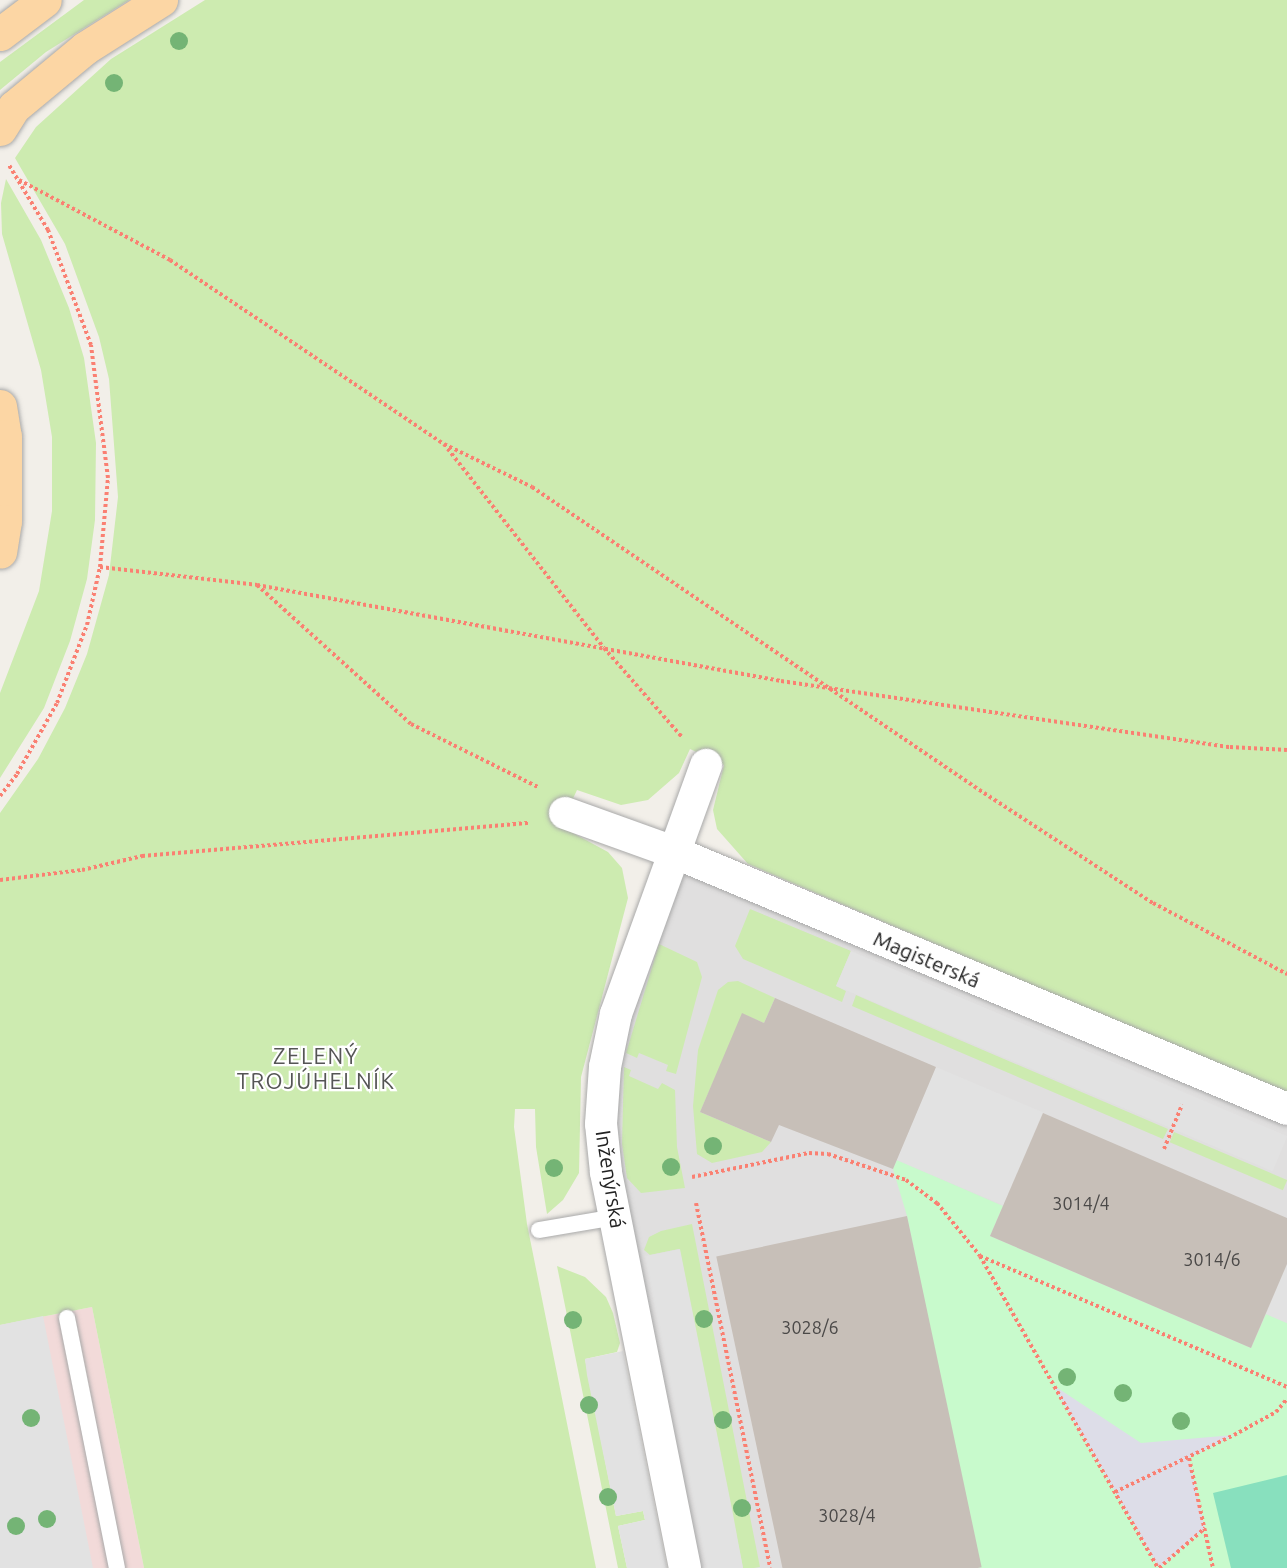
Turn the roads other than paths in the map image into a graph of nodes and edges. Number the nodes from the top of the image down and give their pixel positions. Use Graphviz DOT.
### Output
graph roads {
  1 [pos="45,0"];
  2 [pos="161,0"];
  3 [pos="0,34"];
  4 [pos="0,129"];
  5 [pos="0,406"];
  6 [pos="0,552"];
  7 [pos="706,765"];
  8 [pos="565,813"];
  9 [pos="675,853"];
  10 [pos="1287,1109"];
  11 [pos="616,1217"];
  12 [pos="539,1230"];
  13 [pos="67,1318"];
  14 [pos="117,1568"];
  15 [pos="686,1568"];
  1 -- 3 [label="main road"];
  2 -- 4 [label="main road"];
  5 -- 6 [label="main road"];
  7 -- 9 [label="street, Inženýrská"];
  8 -- 9 [label="street, Magisterská"];
  9 -- 10 [label="street, Magisterská"];
  9 -- 11 [label="street, Inženýrská"];
  11 -- 12 [label="lane"];
  11 -- 15 [label="street, Inženýrská"];
  13 -- 14 [label="lane"];
}
